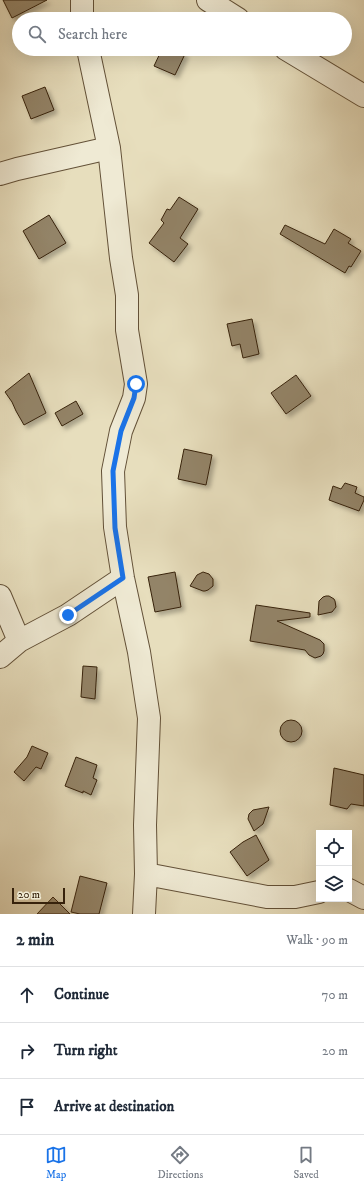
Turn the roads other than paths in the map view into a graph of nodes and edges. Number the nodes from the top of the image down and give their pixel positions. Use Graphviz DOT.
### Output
graph roads {
  1 [pos="82,0"];
  2 [pos="208,0"];
  3 [pos="82,12"];
  4 [pos="227,12"];
  5 [pos="89,56"];
  6 [pos="298,56"];
  7 [pos="364,96"];
  8 [pos="109,148"];
  9 [pos="0,174"];
  10 [pos="123,578"];
  11 [pos="0,596"];
  12 [pos="20,641"];
  13 [pos="0,657"];
  14 [pos="146,874"];
  15 [pos="364,880"];
  16 [pos="352,884"];
  17 [pos="352,892"];
  18 [pos="316,893"];
  19 [pos="364,898"];
  20 [pos="144,914"];
  1 -- 3 [label="street"];
  2 -- 4 [label="street"];
  5 -- 8 [label="street"];
  6 -- 7 [label="street"];
  8 -- 9 [label="street"];
  8 -- 10 [label="street"];
  10 -- 12 [label="street"];
  10 -- 14 [label="street"];
  11 -- 12 [label="street"];
  12 -- 13 [label="street"];
  14 -- 18 [label="street"];
  14 -- 20 [label="street"];
  15 -- 16 [label="street"];
  17 -- 19 [label="street"];
}
